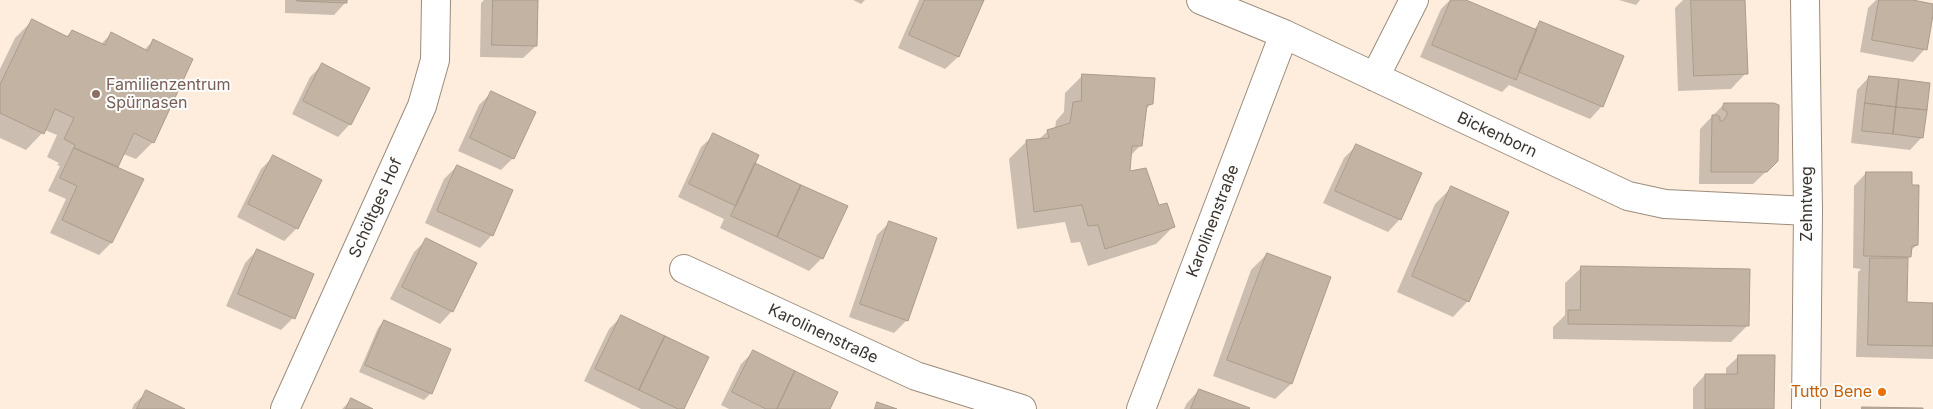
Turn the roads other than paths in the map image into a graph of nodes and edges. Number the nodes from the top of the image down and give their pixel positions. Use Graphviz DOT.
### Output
graph roads {
  1 [pos="436,0"];
  2 [pos="1201,0"];
  3 [pos="1414,0"];
  4 [pos="1805,0"];
  5 [pos="1284,34"];
  6 [pos="1375,77"];
  7 [pos="1808,211"];
  8 [pos="684,269"];
  9 [pos="284,409"];
  10 [pos="1022,409"];
  11 [pos="1141,409"];
  12 [pos="1806,409"];
  1 -- 9 [label="street, Schöltges Hof"];
  2 -- 5 [label="street, Bickenborn"];
  3 -- 6 [label="street"];
  4 -- 7 [label="street, Zehntweg"];
  5 -- 6 [label="street, Bickenborn"];
  5 -- 11 [label="street, Karolinenstraße"];
  6 -- 7 [label="street, Bickenborn"];
  7 -- 12 [label="street, Zehntweg"];
  8 -- 10 [label="street, Karolinenstraße"];
}
